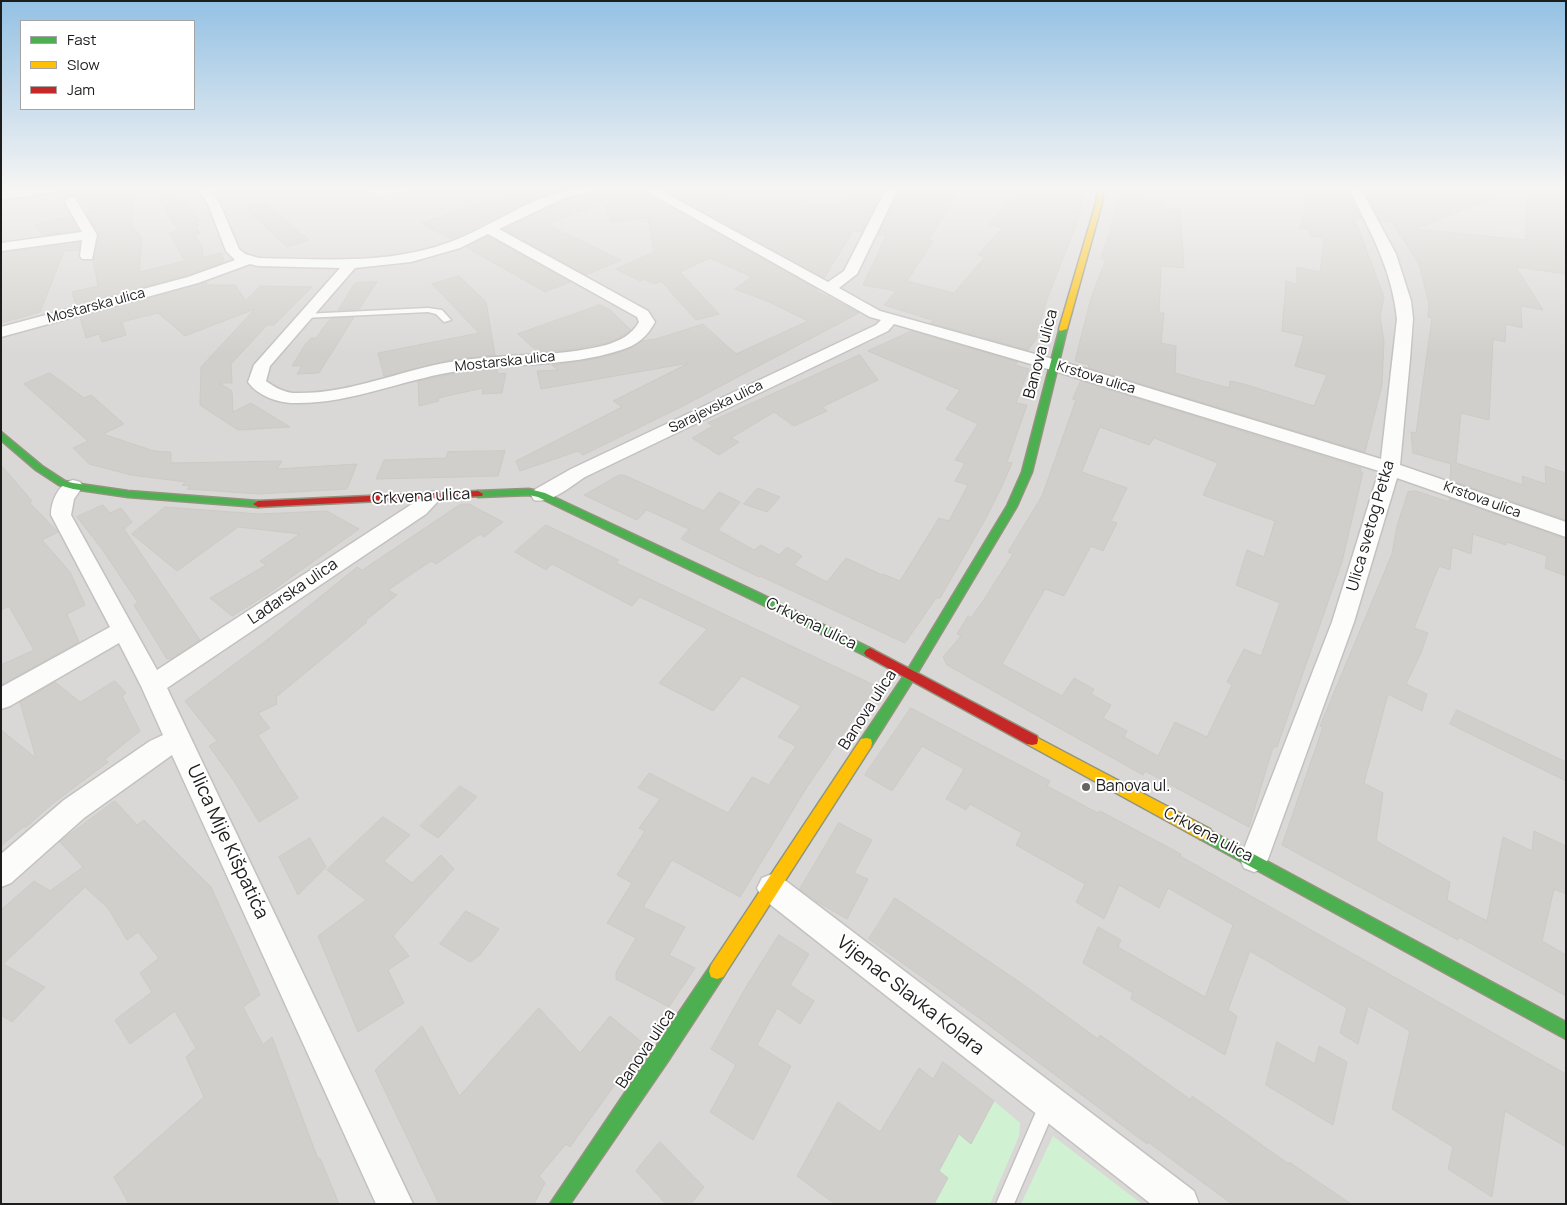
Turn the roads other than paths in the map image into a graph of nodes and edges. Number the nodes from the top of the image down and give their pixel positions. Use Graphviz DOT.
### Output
graph roads {
  1 [pos="27,243"];
  2 [pos="89,243"];
  3 [pos="230,243"];
  4 [pos="459,243"];
  5 [pos="514,243"];
  6 [pos="746,243"];
  7 [pos="865,243"];
  8 [pos="1088,243"];
  9 [pos="1384,243"];
  10 [pos="1,247"];
  11 [pos="87,256"];
  12 [pos="248,260"];
  13 [pos="351,264"];
  14 [pos="828,288"];
  15 [pos="304,316"];
  16 [pos="891,319"];
  17 [pos="447,320"];
  18 [pos="1,332"];
  19 [pos="1054,365"];
  20 [pos="1,435"];
  21 [pos="1390,468"];
  22 [pos="73,486"];
  23 [pos="541,495"];
  24 [pos="432,497"];
  25 [pos="1566,530"];
  26 [pos="123,630"];
  27 [pos="912,674"];
  28 [pos="153,685"];
  29 [pos="1,699"];
  30 [pos="179,740"];
  31 [pos="1254,859"];
  32 [pos="1,873"];
  33 [pos="772,888"];
  34 [pos="1566,1031"];
  35 [pos="1049,1103"];
  36 [pos="395,1204"];
  37 [pos="559,1204"];
  38 [pos="1005,1204"];
  39 [pos="1181,1204"];
  1 -- 10 [label="street"];
  2 -- 11 [label="street"];
  3 -- 12 [label="street"];
  4 -- 13 [label="street, Mostarska ulica"];
  5 -- 15 [label="street, Mostarska ulica"];
  6 -- 14 [label="street, Krstova ulica"];
  7 -- 14 [label="street"];
  8 -- 19 [label="street, Banova ulica"];
  9 -- 21 [label="street, Ulica svetog Petka"];
  12 -- 13 [label="street, Mostarska ulica"];
  12 -- 18 [label="street, Mostarska ulica"];
  13 -- 15 [label="street, Mostarska ulica"];
  14 -- 16 [label="street, Krstova ulica"];
  15 -- 17 [label="lane"];
  16 -- 19 [label="street, Krstova ulica"];
  16 -- 23 [label="street, Sarajevska ulica"];
  19 -- 21 [label="street, Krstova ulica"];
  19 -- 27 [label="street, Banova ulica"];
  20 -- 22 [label="street, Crkvena ulica"];
  21 -- 25 [label="street, Krstova ulica"];
  21 -- 31 [label="street, Ulica svetog Petka"];
  22 -- 24 [label="street, Crkvena ulica"];
  22 -- 26 [label="street, Ulica Mije Kišpatića"];
  23 -- 24 [label="street, Crkvena ulica"];
  23 -- 27 [label="street, Crkvena ulica"];
  24 -- 28 [label="street, Lađarska ulica"];
  26 -- 28 [label="street, Ulica Mije Kišpatića"];
  26 -- 29 [label="street"];
  27 -- 31 [label="street, Crkvena ulica"];
  27 -- 33 [label="street, Banova ulica"];
  28 -- 30 [label="street, Ulica Mije Kišpatića"];
  30 -- 32 [label="street"];
  30 -- 36 [label="street, Ulica Mije Kišpatića"];
  31 -- 34 [label="street, Crkvena ulica"];
  33 -- 35 [label="street, Vijenac Slavka Kolara"];
  33 -- 37 [label="street, Banova ulica"];
  35 -- 38 [label="lane"];
  35 -- 39 [label="street, Vijenac Slavka Kolara"];
}
